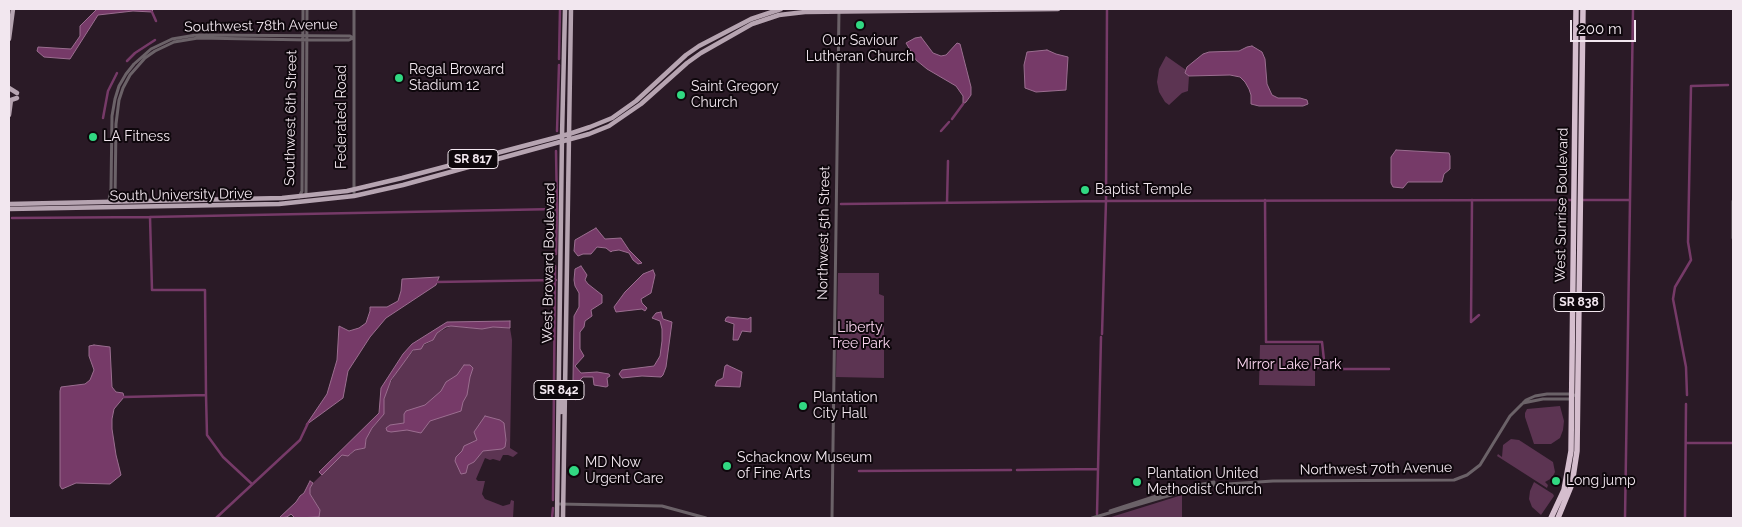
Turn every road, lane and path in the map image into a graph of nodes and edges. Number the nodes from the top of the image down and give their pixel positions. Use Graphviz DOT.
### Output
graph roads {
  1 [pos="14,9"];
  2 [pos="305,9"];
  3 [pos="354,9"];
  4 [pos="565,9"];
  5 [pos="571,9"];
  6 [pos="782,9"];
  7 [pos="1055,9"];
  8 [pos="1576,9"];
  9 [pos="1583,9"];
  10 [pos="839,10"];
  11 [pos="918,10"];
  12 [pos="204,37"];
  13 [pos="305,38"];
  14 [pos="353,38"];
  15 [pos="9,39"];
  16 [pos="687,63"];
  17 [pos="692,66"];
  18 [pos="128,75"];
  19 [pos="9,88"];
  20 [pos="646,91"];
  21 [pos="646,100"];
  22 [pos="9,115"];
  23 [pos="569,134"];
  24 [pos="562,138"];
  25 [pos="569,140"];
  26 [pos="506,150"];
  27 [pos="476,165"];
  28 [pos="436,169"];
  29 [pos="388,188"];
  30 [pos="353,190"];
  31 [pos="306,196"];
  32 [pos="354,196"];
  33 [pos="299,197"];
  34 [pos="109,200"];
  35 [pos="115,200"];
  36 [pos="1733,201"];
  37 [pos="298,203"];
  38 [pos="9,204"];
  39 [pos="108,207"];
  40 [pos="9,209"];
  41 [pos="1733,238"];
  42 [pos="1574,251"];
  43 [pos="1580,259"];
  44 [pos="560,301"];
  45 [pos="566,309"];
  46 [pos="559,394"];
  47 [pos="1574,397"];
  48 [pos="564,430"];
  49 [pos="560,504"];
  50 [pos="557,518"];
  51 [pos="563,518"];
  52 [pos="706,518"];
  53 [pos="832,518"];
  54 [pos="1092,518"];
  55 [pos="1551,518"];
  56 [pos="1558,518"];
  1 -- 15 [label="main road"];
  2 -- 13 [label="street, Southwest 6th Street"];
  3 -- 14 [label="street, Federated Road"];
  4 -- 24 [label="main road, West Broward Boulevard"];
  5 -- 23 [label="main road, West Broward Boulevard"];
  6 -- 20 [label="main road, SR 817"];
  7 -- 11 [label="main road, SR 817"];
  8 -- 42 [label="highway, West Sunrise Boulevard / SR 838"];
  9 -- 43 [label="highway, West Sunrise Boulevard / SR 838"];
  10 -- 11 [label="main road, SR 817"];
  10 -- 16 [label="main road, SR 817"];
  10 -- 53 [label="street, Northwest 5th Street"];
  12 -- 13 [label="street, Southwest 78th Avenue"];
  12 -- 13 [label="street, Southwest 78th Avenue"];
  12 -- 18 [label="street, Southwest 78th Avenue"];
  12 -- 18 [label="street, Southwest 78th Avenue"];
  13 -- 14 [label="street, Southwest 78th Avenue"];
  13 -- 31 [label="street, Southwest 6th Street"];
  13 -- 33 [label="street, Southwest 6th Street"];
  14 -- 30 [label="street, Federated Road"];
  16 -- 17 [label="main road"];
  16 -- 21 [label="main road, SR 817"];
  18 -- 34 [label="street"];
  18 -- 35 [label="street"];
  19 -- 22 [label="main road"];
  20 -- 21 [label="main road"];
  20 -- 23 [label="main road, SR 817"];
  21 -- 25 [label="main road, SR 817"];
  23 -- 24 [label="main road, SR 817"];
  23 -- 25 [label="main road, West Broward Boulevard / SR 842"];
  24 -- 25 [label="main road, SR 817"];
  24 -- 26 [label="main road, SR 817"];
  24 -- 27 [label="main road, SR 817"];
  24 -- 44 [label="main road, West Broward Boulevard / SR 842"];
  25 -- 45 [label="main road, West Broward Boulevard / SR 842"];
  26 -- 27 [label="main road"];
  26 -- 28 [label="main road, SR 817"];
  27 -- 29 [label="main road, SR 817"];
  28 -- 29 [label="main road"];
  28 -- 30 [label="main road, SR 817"];
  29 -- 32 [label="main road, SR 817"];
  30 -- 31 [label="main road, South University Drive / SR 817"];
  30 -- 32 [label="street, Federated Road"];
  31 -- 33 [label="main road, South University Drive / SR 817"];
  31 -- 37 [label="main road"];
  32 -- 37 [label="main road, South University Drive / SR 817"];
  33 -- 35 [label="main road, South University Drive / SR 817"];
  34 -- 35 [label="main road, South University Drive / SR 817"];
  34 -- 38 [label="main road, South University Drive / SR 817"];
  35 -- 39 [label="main road"];
  36 -- 41 [label="street"];
  37 -- 39 [label="main road, South University Drive / SR 817"];
  39 -- 40 [label="main road, South University Drive / SR 817"];
  42 -- 43 [label="highway"];
  42 -- 47 [label="highway, West Sunrise Boulevard / SR 838"];
  43 -- 47 [label="highway, West Sunrise Boulevard / SR 838"];
  44 -- 45 [label="main road"];
  44 -- 46 [label="main road, West Broward Boulevard / SR 842"];
  45 -- 48 [label="main road, West Broward Boulevard / SR 842"];
  46 -- 48 [label="main road"];
  46 -- 49 [label="main road, West Broward Boulevard / SR 842"];
  47 -- 54 [label="street, Northwest 70th Avenue"];
  47 -- 55 [label="highway, West Sunrise Boulevard / SR 838"];
  47 -- 56 [label="highway, West Sunrise Boulevard / SR 838"];
  48 -- 49 [label="main road, West Broward Boulevard / SR 842"];
  49 -- 50 [label="main road, West Broward Boulevard / SR 842"];
  49 -- 51 [label="main road, West Broward Boulevard / SR 842"];
  49 -- 52 [label="street"];
}
